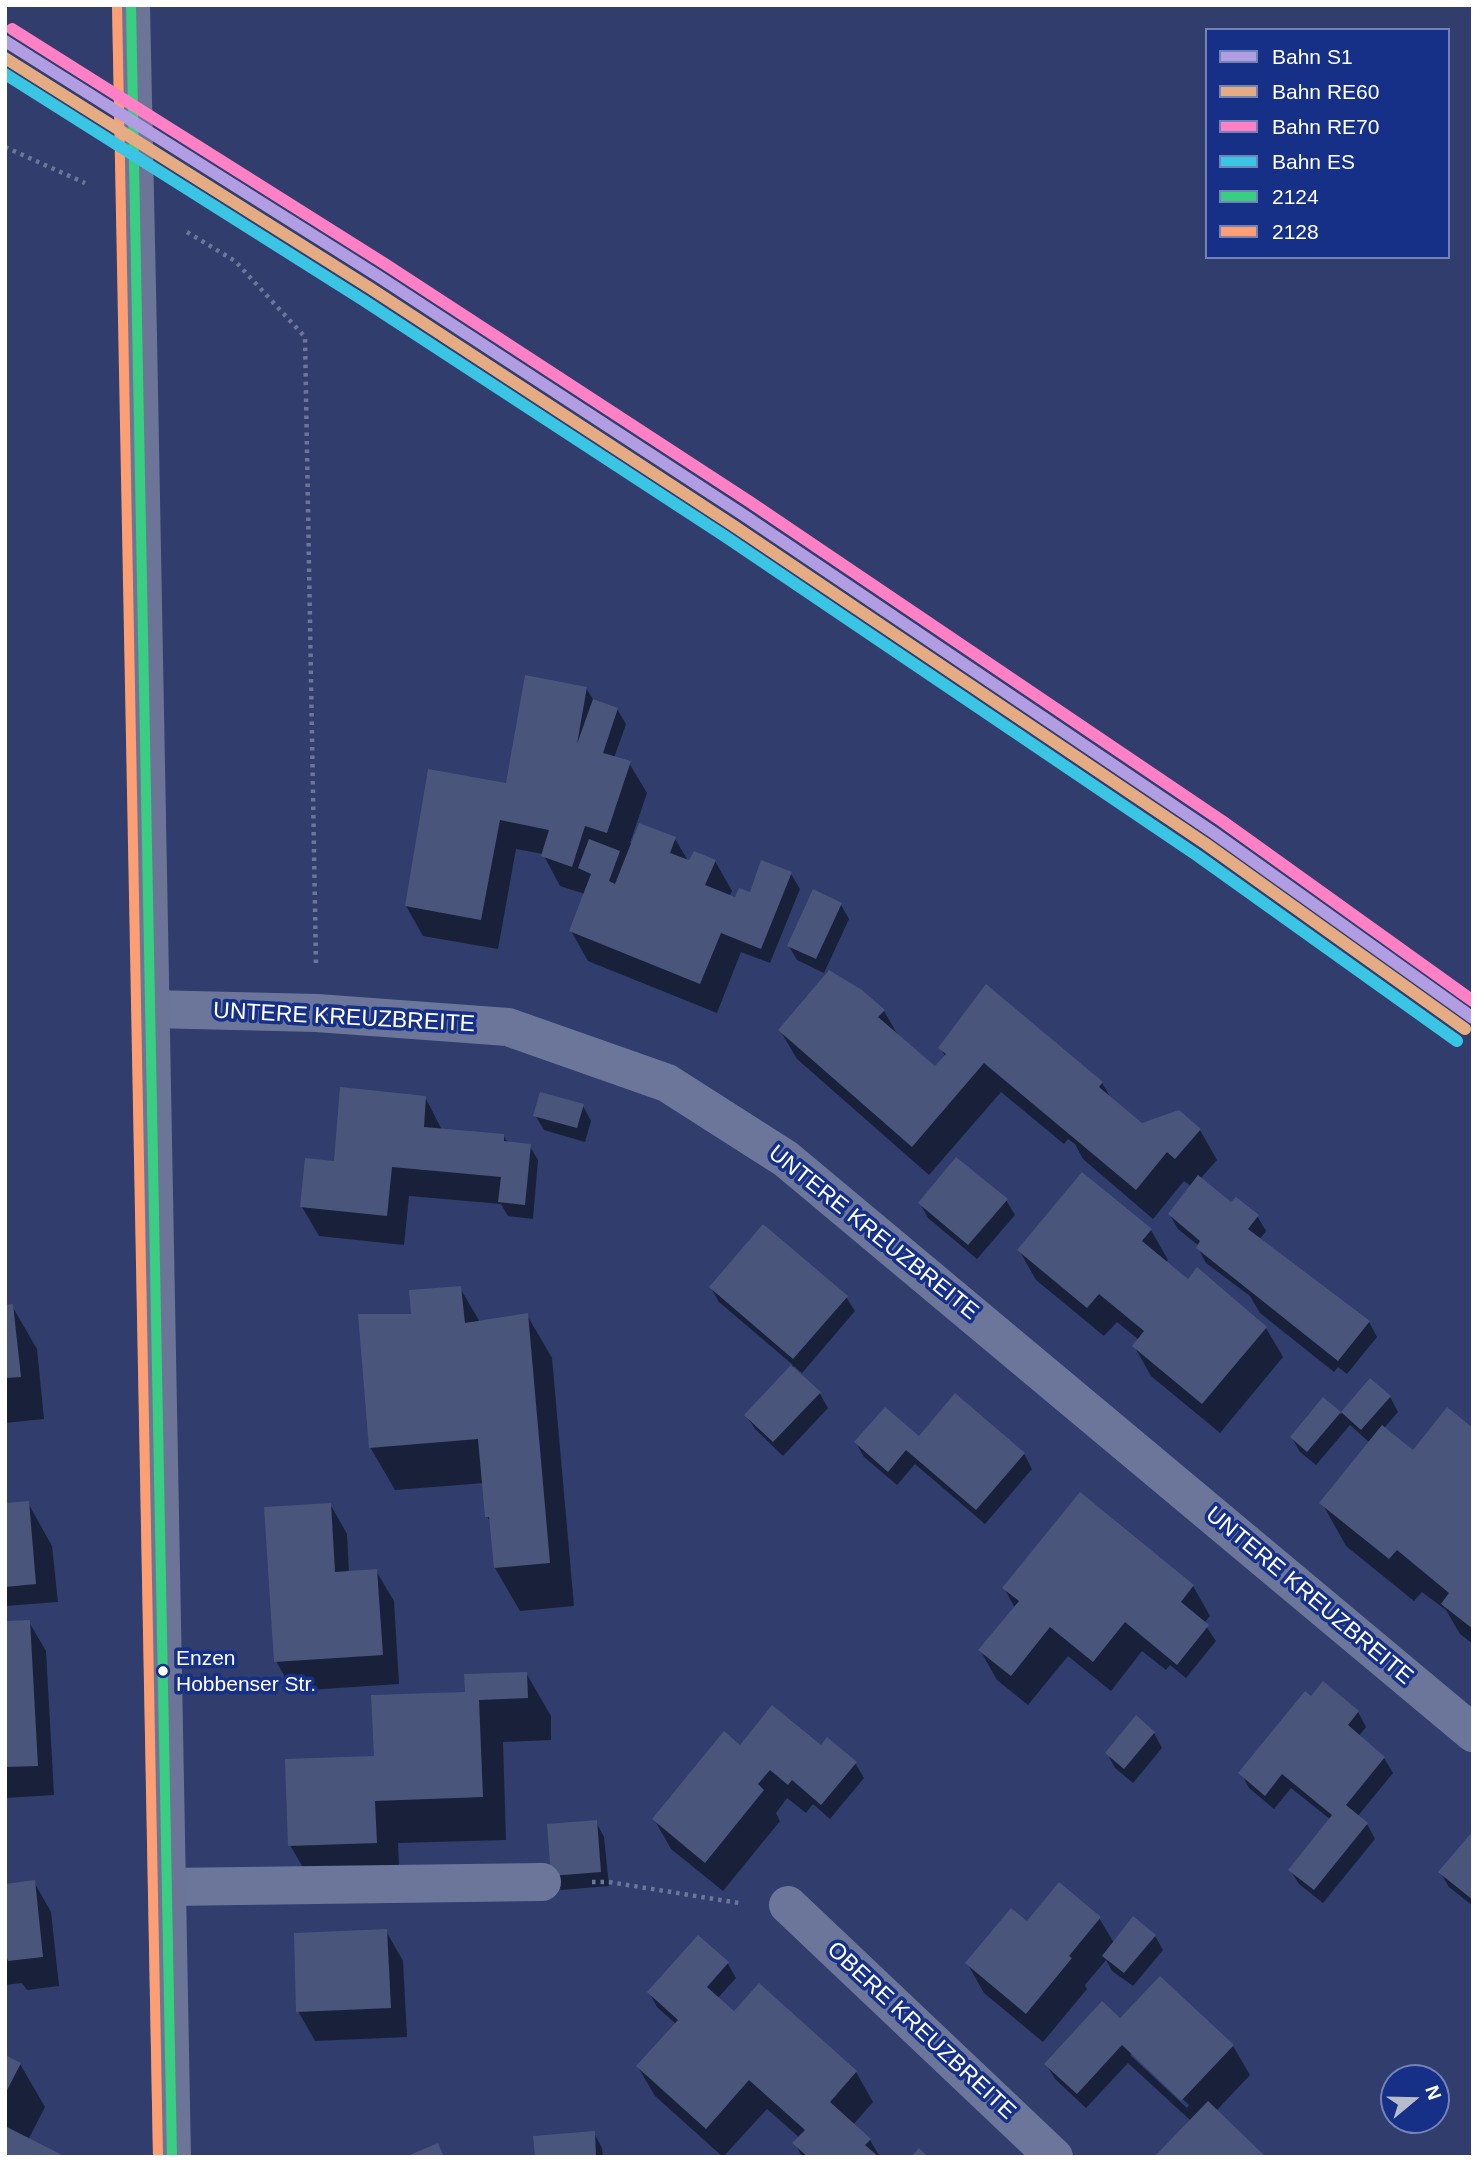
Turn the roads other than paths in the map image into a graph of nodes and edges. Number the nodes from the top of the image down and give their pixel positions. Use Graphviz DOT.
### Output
graph roads {
  1 [pos="131,5"];
  2 [pos="151,1009"];
  3 [pos="1473,1733"];
  4 [pos="542,1882"];
  5 [pos="167,1887"];
  6 [pos="788,1905"];
  7 [pos="172,2157"];
  8 [pos="1054,2157"];
  1 -- 2 [label="main road, bridge"];
  2 -- 3 [label="street, UNTERE KREUZBREITE"];
  2 -- 5 [label="main road"];
  4 -- 5 [label="street"];
  5 -- 7 [label="main road"];
  6 -- 8 [label="street, OBERE KREUZBREITE"];
}
